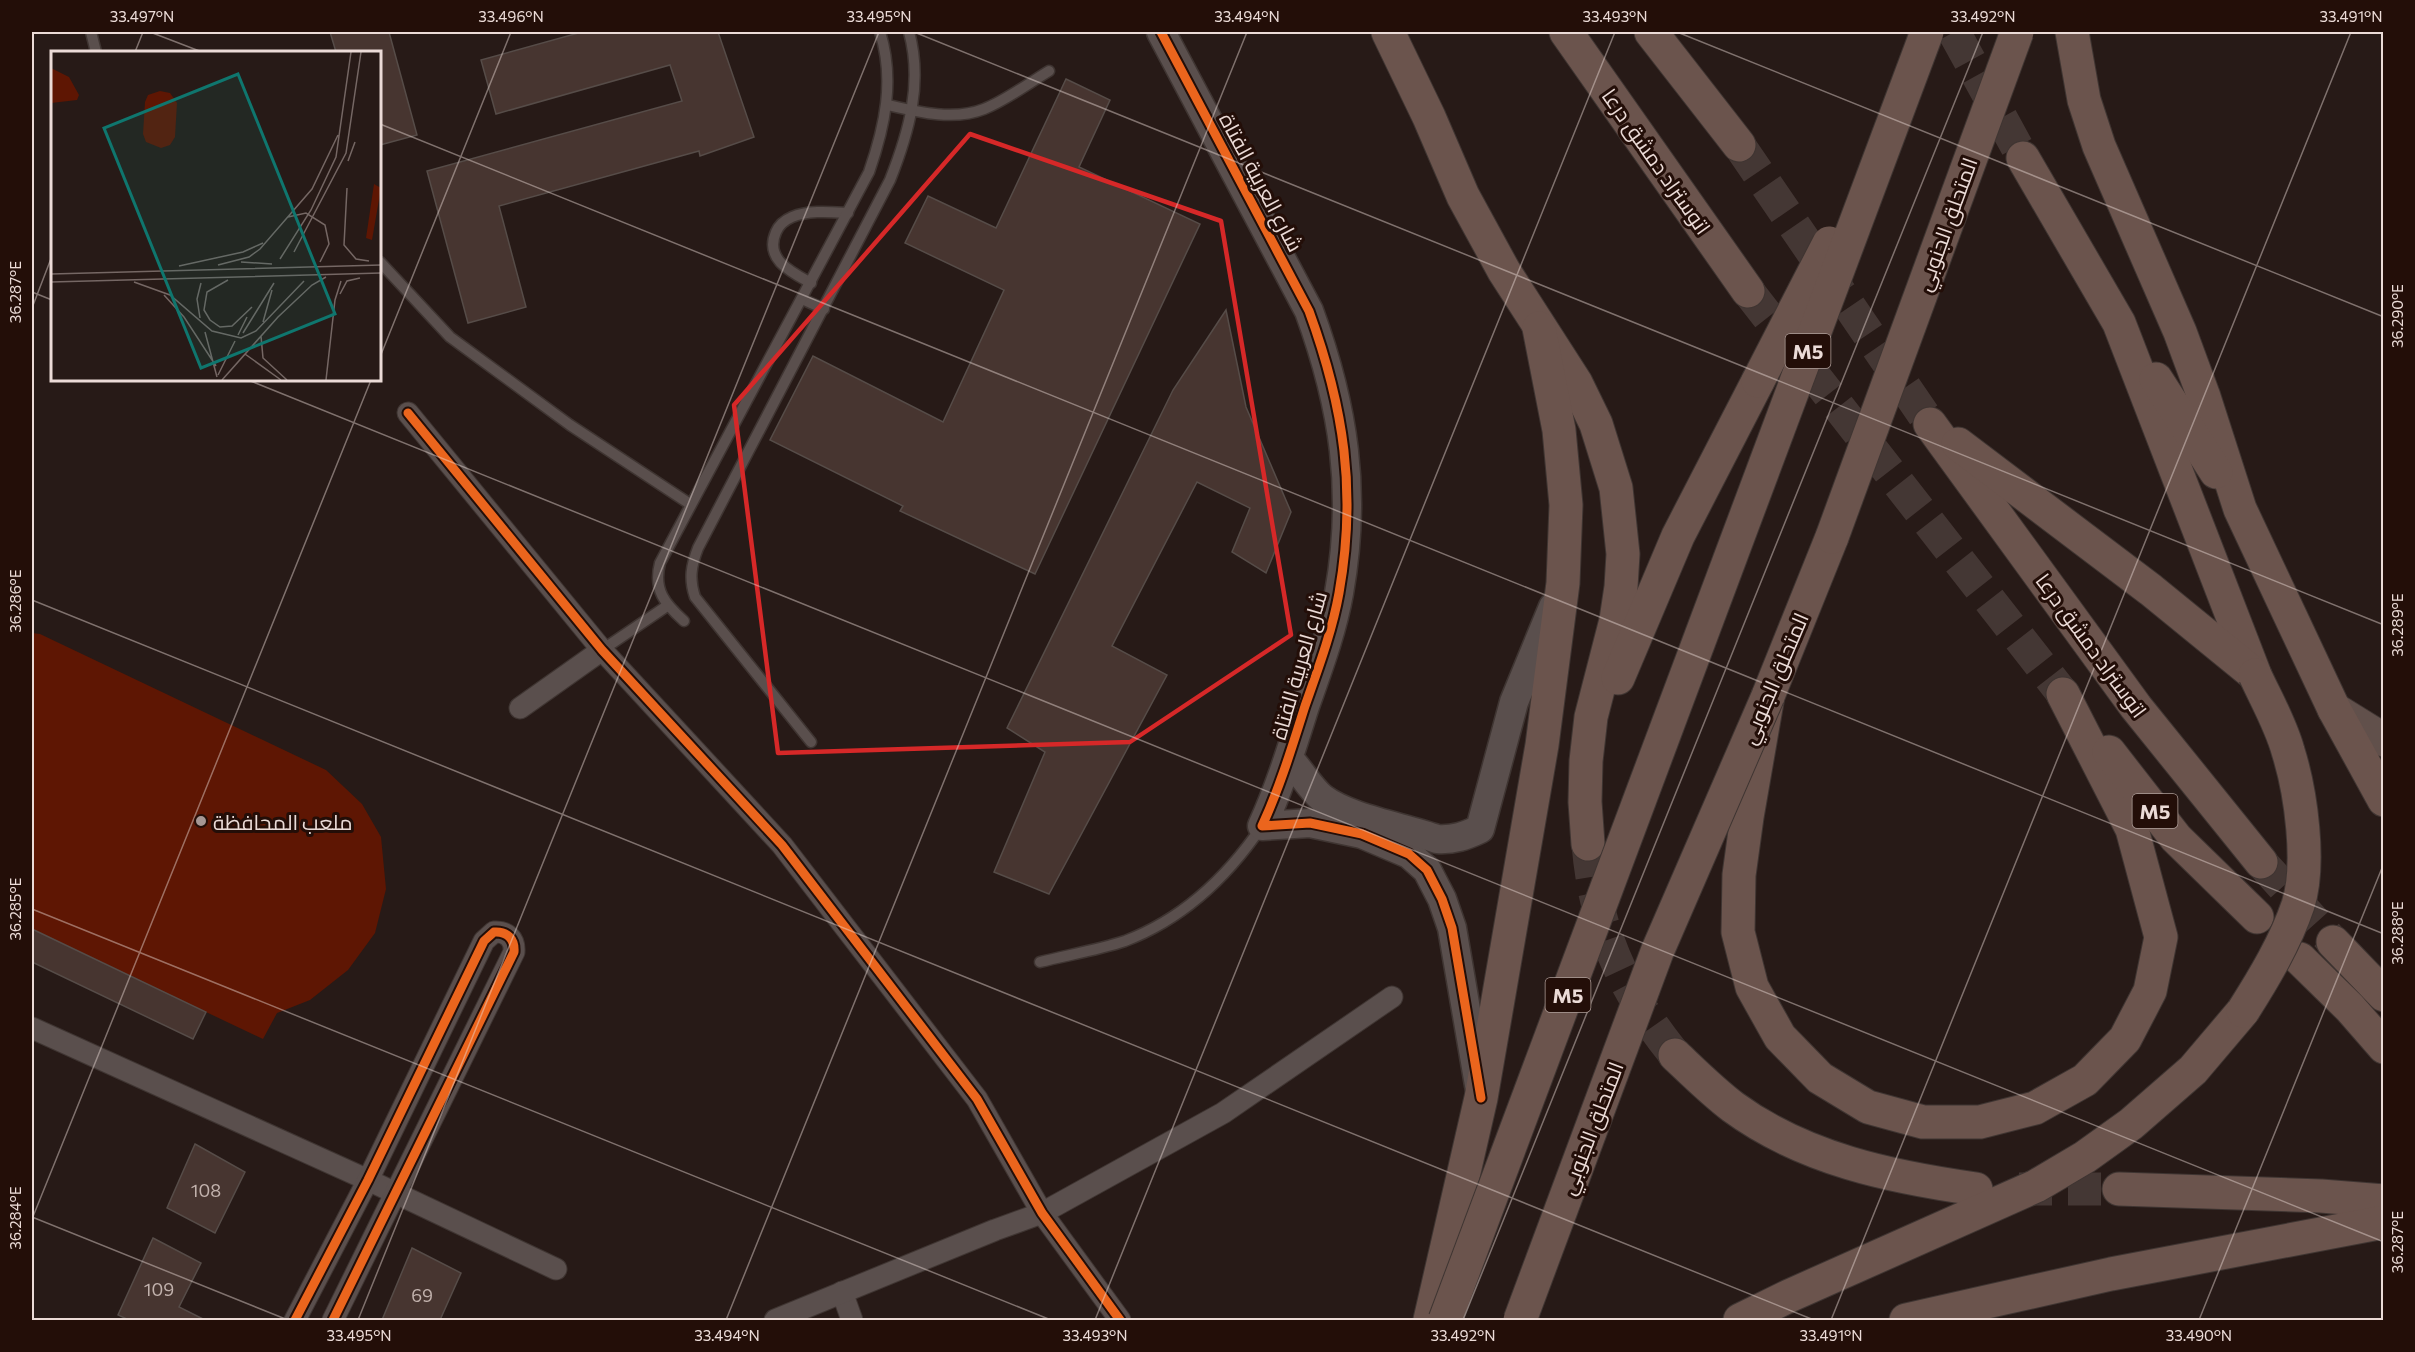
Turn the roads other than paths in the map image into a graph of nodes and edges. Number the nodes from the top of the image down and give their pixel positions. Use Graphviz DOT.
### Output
graph roads {
  1 [pos="90,32"];
  2 [pos="880,32"];
  3 [pos="909,32"];
  4 [pos="1161,32"];
  5 [pos="1388,32"];
  6 [pos="1409,32"];
  7 [pos="1566,32"];
  8 [pos="1651,32"];
  9 [pos="1927,32"];
  10 [pos="2017,32"];
  11 [pos="2072,32"];
  12 [pos="96,51"];
  13 [pos="1049,71"];
  14 [pos="888,105"];
  15 [pos="913,111"];
  16 [pos="1429,117"];
  17 [pos="1887,136"];
  18 [pos="1739,145"];
  19 [pos="2023,158"];
  20 [pos="848,213"];
  21 [pos="381,263"];
  22 [pos="811,283"];
  23 [pos="1748,291"];
  24 [pos="802,298"];
  25 [pos="824,309"];
  26 [pos="2119,323"];
  27 [pos="1539,328"];
  28 [pos="408,413"];
  29 [pos="690,504"];
  30 [pos="2240,509"];
  31 [pos="1563,583"];
  32 [pos="667,606"];
  33 [pos="684,621"];
  34 [pos="602,650"];
  35 [pos="2255,675"];
  36 [pos="1768,696"];
  37 [pos="520,708"];
  38 [pos="2334,709"];
  39 [pos="2384,740"];
  40 [pos="811,742"];
  41 [pos="1289,759"];
  42 [pos="1586,761"];
  43 [pos="2384,800"];
  44 [pos="1262,826"];
  45 [pos="1365,826"];
  46 [pos="1588,844"];
  47 [pos="2260,862"];
  48 [pos="2257,917"];
  49 [pos="2333,942"];
  50 [pos="2300,959"];
  51 [pos="1040,962"];
  52 [pos="2384,995"];
  53 [pos="1392,997"];
  54 [pos="32,1028"];
  55 [pos="2384,1047"];
  56 [pos="1675,1055"];
  57 [pos="1481,1098"];
  58 [pos="368,1180"];
  59 [pos="1976,1189"];
  60 [pos="2119,1189"];
  61 [pos="396,1193"];
  62 [pos="2384,1201"];
  63 [pos="1042,1213"];
  64 [pos="2384,1222"];
  65 [pos="556,1269"];
  66 [pos="842,1292"];
  67 [pos="1914,1319"];
  68 [pos="295,1320"];
  69 [pos="333,1320"];
  70 [pos="775,1320"];
  71 [pos="852,1320"];
  72 [pos="1120,1320"];
  73 [pos="1430,1320"];
  74 [pos="1445,1320"];
  75 [pos="1520,1320"];
  76 [pos="1740,1320"];
  1 -- 12 [label="lane"];
  2 -- 14 [label="lane"];
  3 -- 15 [label="lane"];
  4 -- 41 [label="street, شارع العربية الفتاة"];
  5 -- 16 [label="highway"];
  6 -- 16 [label="highway"];
  7 -- 23 [label="highway, اتوستراد دمشق درعا"];
  8 -- 18 [label="highway"];
  9 -- 17 [label="highway, M5, bridge"];
  10 -- 36 [label="highway, المتحلق الجنوبي, bridge"];
  11 -- 30 [label="highway"];
  13 -- 15 [label="lane"];
  14 -- 15 [label="lane"];
  14 -- 20 [label="lane"];
  15 -- 25 [label="lane"];
  16 -- 27 [label="highway"];
  17 -- 42 [label="highway, bridge"];
  17 -- 74 [label="highway, M5, bridge"];
  19 -- 26 [label="highway"];
  20 -- 22 [label="lane"];
  20 -- 22 [label="lane"];
  21 -- 29 [label="lane"];
  22 -- 24 [label="lane"];
  24 -- 25 [label="lane"];
  24 -- 29 [label="lane"];
  25 -- 40 [label="lane"];
  26 -- 30 [label="highway"];
  26 -- 35 [label="highway"];
  27 -- 31 [label="highway"];
  27 -- 42 [label="highway"];
  28 -- 34 [label="street"];
  29 -- 32 [label="lane"];
  30 -- 38 [label="highway"];
  31 -- 45 [label="street, شارع العربية الفتاة"];
  31 -- 57 [label="highway"];
  32 -- 33 [label="lane"];
  32 -- 34 [label="lane"];
  34 -- 37 [label="street"];
  34 -- 63 [label="street"];
  35 -- 47 [label="highway, اتوستراد دمشق درعا / M5"];
  35 -- 76 [label="highway, bridge"];
  36 -- 48 [label="highway, M5"];
  36 -- 75 [label="highway, المتحلق الجنوبي, bridge"];
  38 -- 39 [label="main road"];
  38 -- 43 [label="highway"];
  41 -- 44 [label="street, شارع العربية الفتاة"];
  41 -- 45 [label="street, شارع العربية الفتاة"];
  42 -- 46 [label="highway"];
  44 -- 45 [label="street, شارع العربية الفتاة"];
  44 -- 51 [label="lane"];
  45 -- 57 [label="street, شارع العربية الفتاة"];
  49 -- 52 [label="highway"];
  50 -- 55 [label="highway"];
  53 -- 63 [label="street"];
  54 -- 58 [label="street"];
  56 -- 59 [label="highway"];
  57 -- 73 [label="highway"];
  58 -- 61 [label="street"];
  58 -- 61 [label="street"];
  58 -- 68 [label="street"];
  60 -- 62 [label="highway"];
  61 -- 65 [label="street"];
  61 -- 69 [label="street"];
  63 -- 66 [label="street"];
  63 -- 72 [label="street"];
  64 -- 67 [label="highway"];
  66 -- 70 [label="street"];
  66 -- 71 [label="street"];
}
